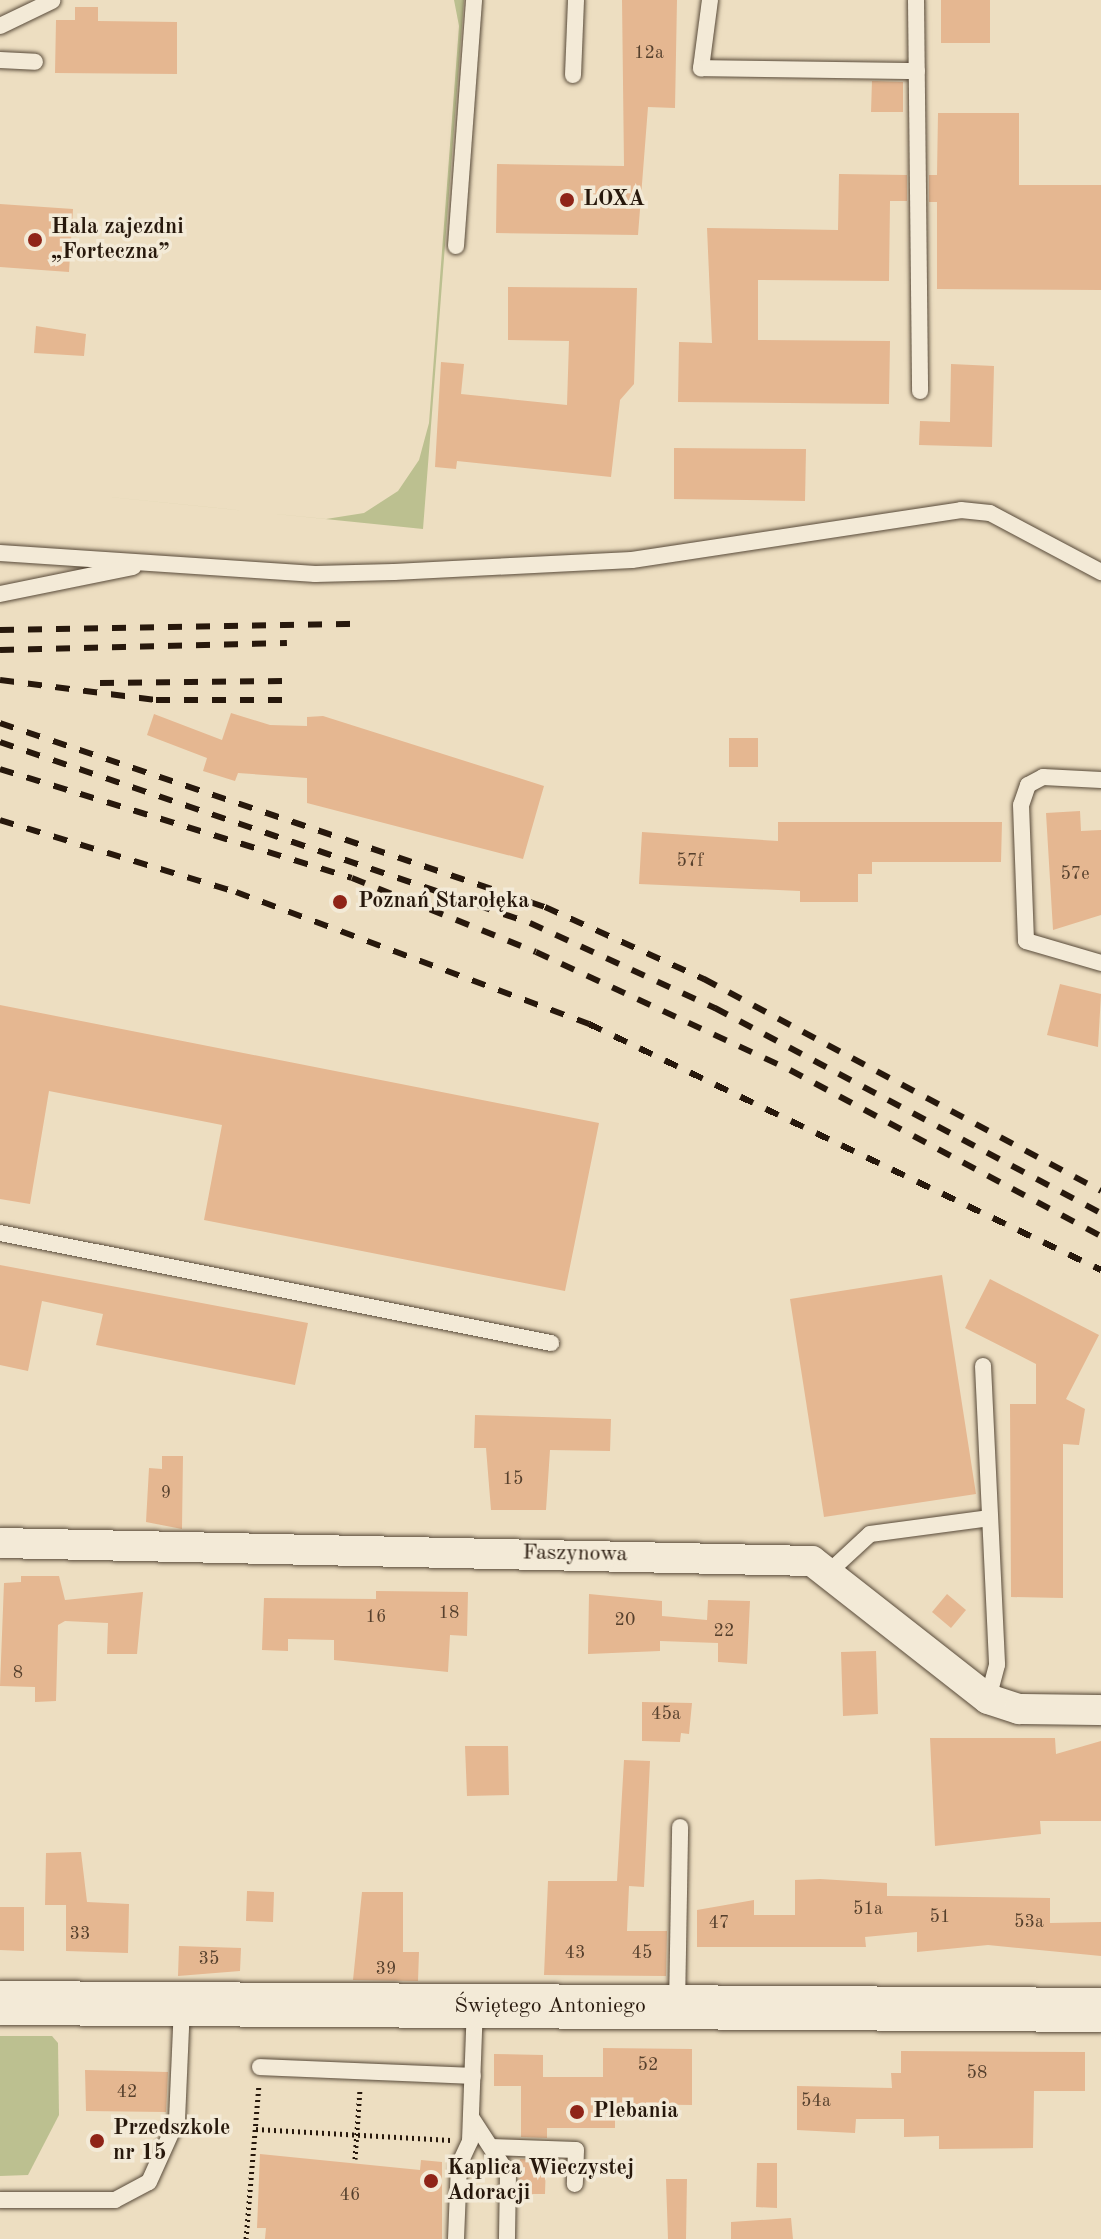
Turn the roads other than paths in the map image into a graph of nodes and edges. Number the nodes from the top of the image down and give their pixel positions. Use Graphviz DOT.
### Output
graph roads {
  1 [pos="474,0"];
  2 [pos="576,0"];
  3 [pos="710,0"];
  4 [pos="916,0"];
  5 [pos="52,1"];
  6 [pos="0,26"];
  7 [pos="0,60"];
  8 [pos="35,62"];
  9 [pos="917,71"];
  10 [pos="573,75"];
  11 [pos="456,246"];
  12 [pos="920,391"];
  13 [pos="0,553"];
  14 [pos="142,565"];
  15 [pos="1101,572"];
  16 [pos="0,594"];
  17 [pos="1101,780"];
  18 [pos="1101,963"];
  19 [pos="0,1233"];
  20 [pos="551,1343"];
  21 [pos="983,1366"];
  22 [pos="990,1518"];
  23 [pos="0,1543"];
  24 [pos="830,1571"];
  25 [pos="988,1699"];
  26 [pos="1101,1710"];
  27 [pos="680,1827"];
  28 [pos="0,2003"];
  29 [pos="182,2004"];
  30 [pos="475,2006"];
  31 [pos="677,2008"];
  32 [pos="1101,2010"];
  33 [pos="260,2067"];
  34 [pos="473,2076"];
  35 [pos="471,2117"];
  36 [pos="491,2147"];
  37 [pos="575,2184"];
  38 [pos="0,2200"];
  39 [pos="456,2239"];
  40 [pos="507,2239"];
  1 -- 11 [label="lane"];
  2 -- 10 [label="lane"];
  3 -- 9 [label="lane"];
  4 -- 9 [label="lane"];
  5 -- 6 [label="lane"];
  7 -- 8 [label="lane"];
  9 -- 12 [label="lane"];
  13 -- 14 [label="lane"];
  14 -- 15 [label="lane"];
  14 -- 16 [label="lane"];
  17 -- 18 [label="lane"];
  19 -- 20 [label="lane"];
  21 -- 22 [label="lane"];
  22 -- 24 [label="lane"];
  22 -- 25 [label="lane"];
  23 -- 24 [label="street, Faszynowa"];
  24 -- 25 [label="street, Faszynowa"];
  25 -- 26 [label="street, Faszynowa"];
  27 -- 31 [label="lane"];
  28 -- 29 [label="street, Świętego Antoniego"];
  29 -- 30 [label="street, Świętego Antoniego"];
  29 -- 38 [label="lane"];
  30 -- 31 [label="street, Świętego Antoniego"];
  30 -- 34 [label="lane"];
  31 -- 32 [label="street, Świętego Antoniego"];
  33 -- 34 [label="lane"];
  34 -- 35 [label="lane"];
  35 -- 36 [label="lane"];
  35 -- 39 [label="lane"];
  36 -- 37 [label="lane"];
  36 -- 40 [label="lane"];
}
